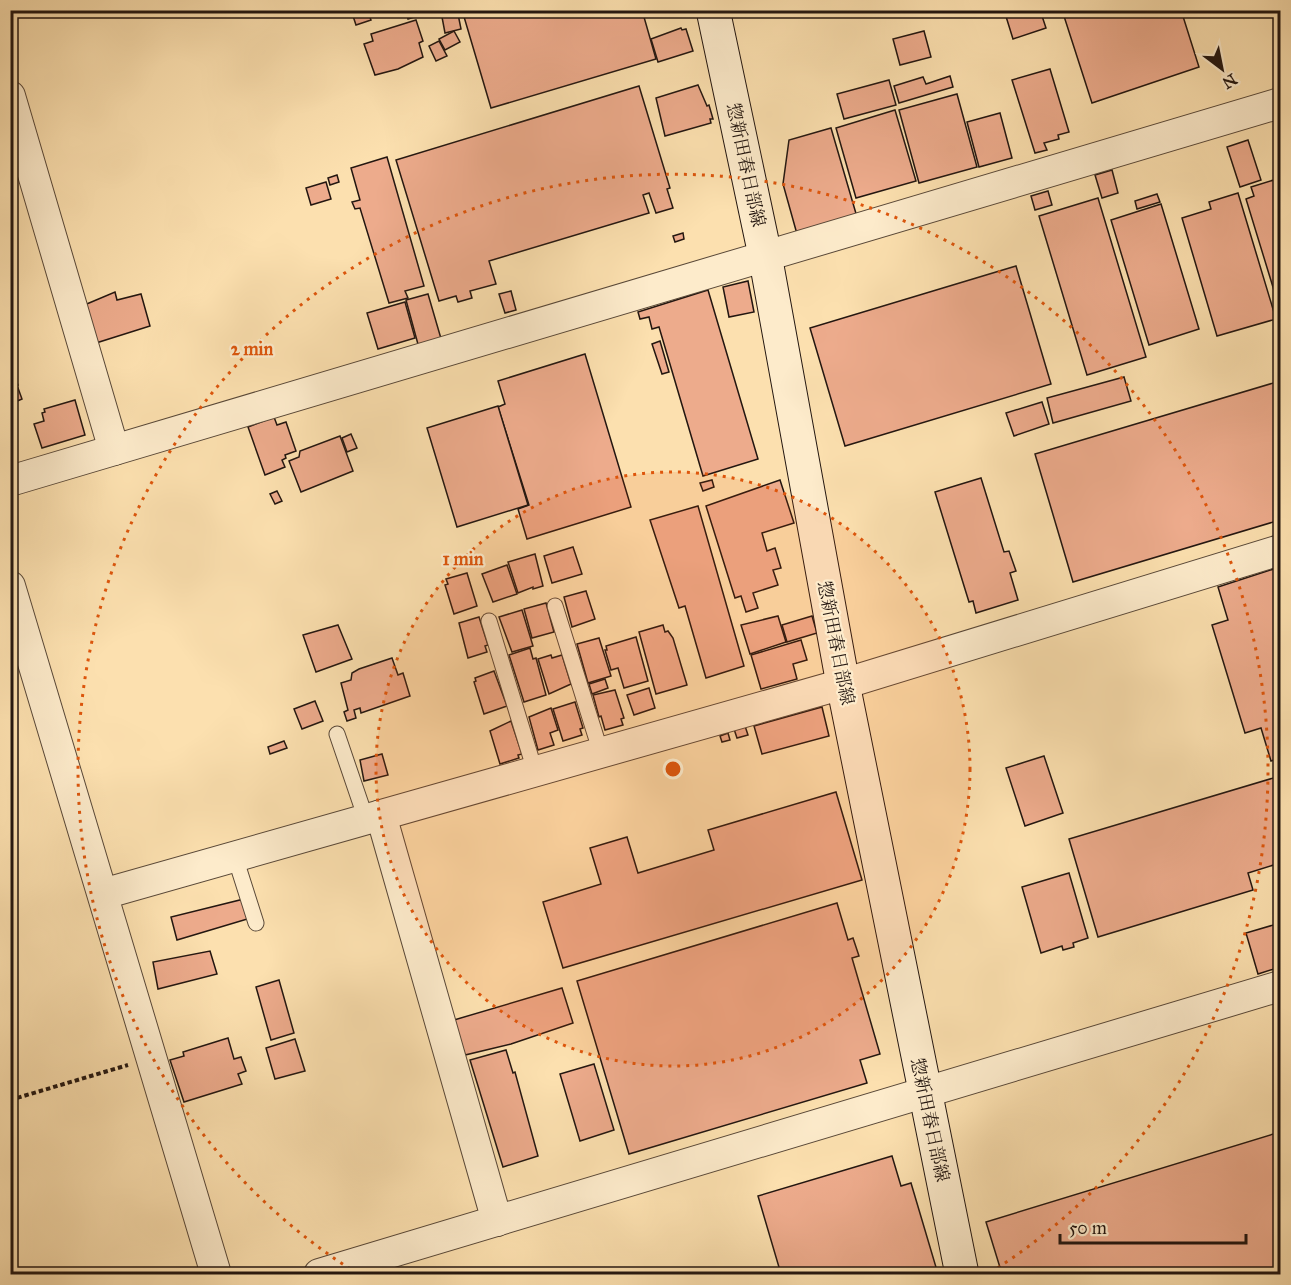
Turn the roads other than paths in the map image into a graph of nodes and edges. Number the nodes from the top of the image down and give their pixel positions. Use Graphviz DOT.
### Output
graph roads {
  1 [pos="713,10"];
  2 [pos="10,96"];
  3 [pos="1281,103"];
  4 [pos="765,255"];
  5 [pos="114,450"];
  6 [pos="10,481"];
  7 [pos="1281,550"];
  8 [pos="10,586"];
  9 [pos="555,606"];
  10 [pos="489,621"];
  11 [pos="843,684"];
  12 [pos="336,734"];
  13 [pos="601,753"];
  14 [pos="535,771"];
  15 [pos="373,817"];
  16 [pos="235,857"];
  17 [pos="103,894"];
  18 [pos="256,923"];
  19 [pos="1281,986"];
  20 [pos="924,1091"];
  21 [pos="497,1221"];
  22 [pos="216,1275"];
  23 [pos="319,1275"];
  24 [pos="962,1275"];
  1 -- 4 [label="main road, 惣新田春日部線"];
  2 -- 5 [label="street"];
  3 -- 4 [label="street"];
  4 -- 5 [label="street"];
  4 -- 11 [label="main road, 惣新田春日部線"];
  5 -- 6 [label="street"];
  7 -- 11 [label="street"];
  8 -- 17 [label="street"];
  9 -- 13 [label="lane"];
  10 -- 14 [label="lane"];
  11 -- 13 [label="street"];
  11 -- 20 [label="main road, 惣新田春日部線"];
  12 -- 15 [label="lane"];
  13 -- 14 [label="street"];
  14 -- 15 [label="street"];
  15 -- 16 [label="street"];
  15 -- 21 [label="street"];
  16 -- 17 [label="street"];
  16 -- 18 [label="lane"];
  17 -- 22 [label="street"];
  19 -- 20 [label="street"];
  20 -- 21 [label="street"];
  20 -- 24 [label="main road, 惣新田春日部線"];
  21 -- 23 [label="street"];
}
